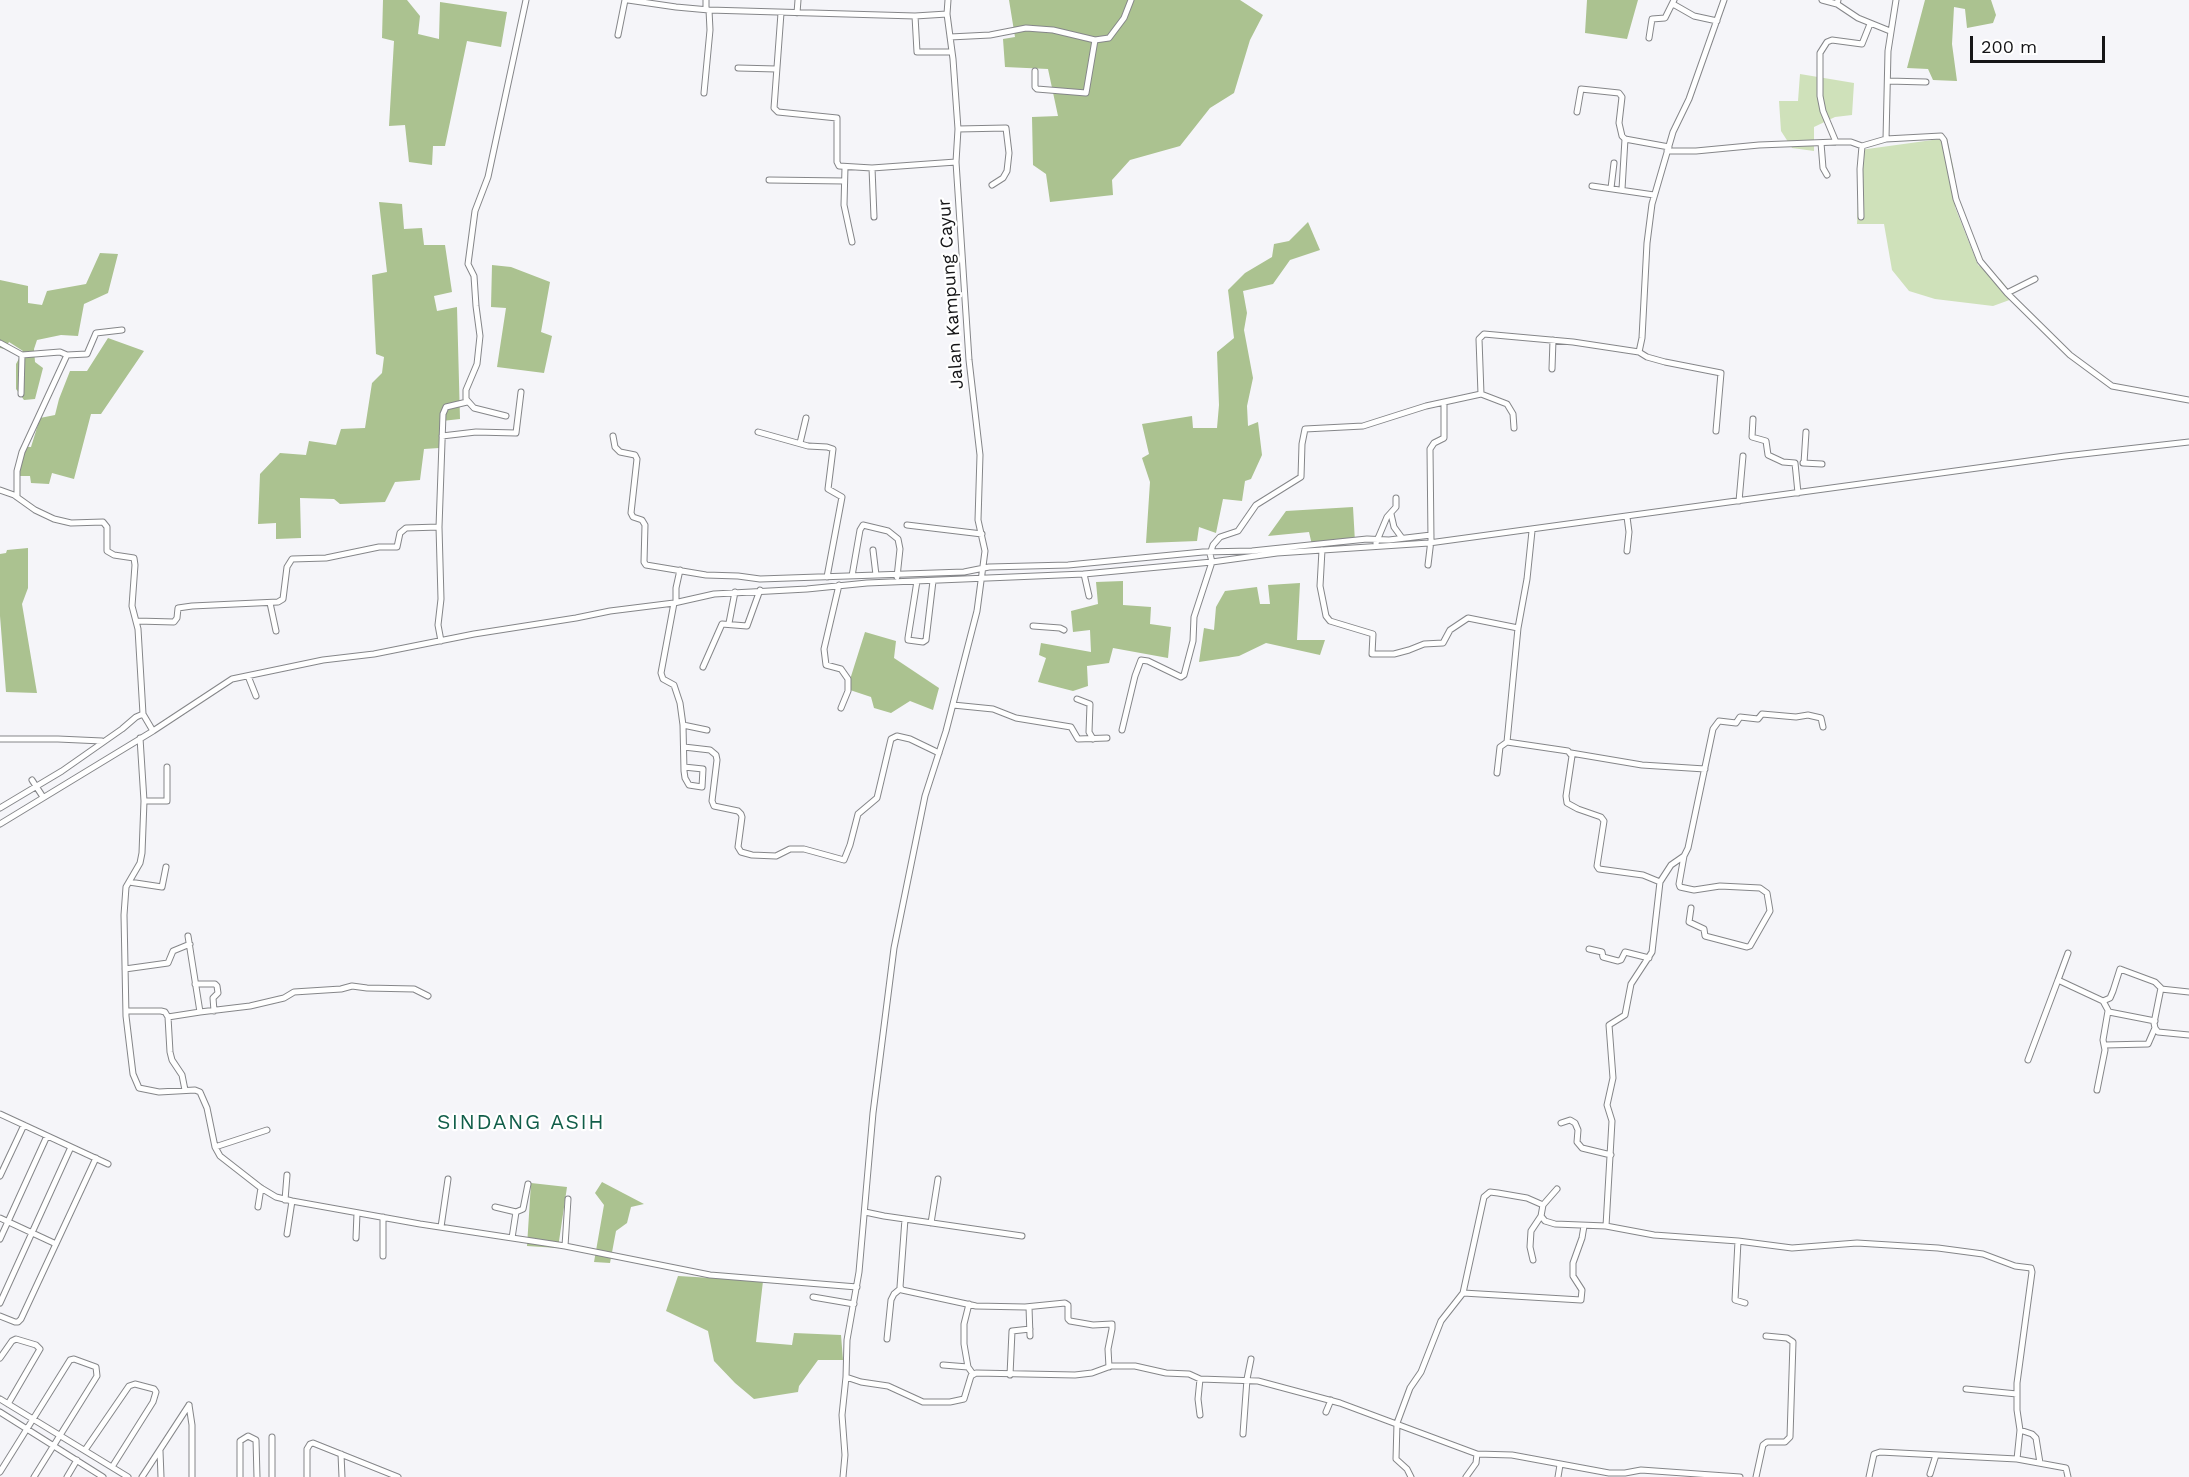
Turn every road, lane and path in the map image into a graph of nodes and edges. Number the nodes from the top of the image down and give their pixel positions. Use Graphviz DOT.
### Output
graph roads {
  1 [pos="526,0"];
  2 [pos="626,0"];
  3 [pos="706,0"];
  4 [pos="798,0"];
  5 [pos="948,0"];
  6 [pos="1131,0"];
  7 [pos="1724,0"];
  8 [pos="1822,0"];
  9 [pos="1896,0"];
  10 [pos="1673,2"];
  11 [pos="1838,2"];
  12 [pos="708,10"];
  13 [pos="781,13"];
  14 [pos="797,13"];
  15 [pos="947,14"];
  16 [pos="915,16"];
  17 [pos="1717,21"];
  18 [pos="1870,24"];
  19 [pos="1890,31"];
  20 [pos="618,35"];
  21 [pos="950,37"];
  22 [pos="1649,38"];
  23 [pos="1095,40"];
  24 [pos="952,52"];
  25 [pos="738,68"];
  26 [pos="776,69"];
  27 [pos="1035,72"];
  28 [pos="1888,81"];
  29 [pos="1926,82"];
  30 [pos="704,93"];
  31 [pos="1577,112"];
  32 [pos="958,129"];
  33 [pos="1625,139"];
  34 [pos="1886,139"];
  35 [pos="1836,142"];
  36 [pos="1821,143"];
  37 [pos="1862,146"];
  38 [pos="1668,149"];
  39 [pos="956,162"];
  40 [pos="1614,163"];
  41 [pos="844,167"];
  42 [pos="872,168"];
  43 [pos="1827,175"];
  44 [pos="770,180"];
  45 [pos="844,181"];
  46 [pos="993,185"];
  47 [pos="1592,186"];
  48 [pos="1611,188"];
  49 [pos="1622,189"];
  50 [pos="1654,195"];
  51 [pos="874,217"];
  52 [pos="1861,217"];
  53 [pos="852,242"];
  54 [pos="2035,279"];
  55 [pos="2007,293"];
  56 [pos="122,330"];
  57 [pos="1553,340"];
  58 [pos="0,343"];
  59 [pos="1639,352"];
  60 [pos="22,355"];
  61 [pos="67,355"];
  62 [pos="1552,369"];
  63 [pos="521,392"];
  64 [pos="21,394"];
  65 [pos="1481,394"];
  66 [pos="2189,400"];
  67 [pos="467,402"];
  68 [pos="1444,402"];
  69 [pos="506,416"];
  70 [pos="806,418"];
  71 [pos="1753,419"];
  72 [pos="1514,428"];
  73 [pos="1716,430"];
  74 [pos="758,432"];
  75 [pos="1806,432"];
  76 [pos="442,436"];
  77 [pos="613,436"];
  78 [pos="2189,442"];
  79 [pos="800,443"];
  80 [pos="1743,456"];
  81 [pos="1795,463"];
  82 [pos="1804,463"];
  83 [pos="1822,464"];
  84 [pos="0,490"];
  85 [pos="1798,493"];
  86 [pos="17,497"];
  87 [pos="1396,498"];
  88 [pos="1739,501"];
  89 [pos="1391,514"];
  90 [pos="1627,517"];
  91 [pos="907,525"];
  92 [pos="439,527"];
  93 [pos="1532,531"];
  94 [pos="982,534"];
  95 [pos="1402,538"];
  96 [pos="1430,539"];
  97 [pos="1376,540"];
  98 [pos="1376,547"];
  99 [pos="873,550"];
  100 [pos="1322,550"];
  101 [pos="1628,551"];
  102 [pos="1210,553"];
  103 [pos="1211,562"];
  104 [pos="1428,565"];
  105 [pos="680,570"];
  106 [pos="897,574"];
  107 [pos="980,574"];
  108 [pos="1084,574"];
  109 [pos="876,575"];
  110 [pos="852,576"];
  111 [pos="827,577"];
  112 [pos="916,581"];
  113 [pos="933,581"];
  114 [pos="898,582"];
  115 [pos="839,585"];
  116 [pos="760,590"];
  117 [pos="735,592"];
  118 [pos="1089,596"];
  119 [pos="270,603"];
  120 [pos="675,603"];
  121 [pos="136,621"];
  122 [pos="729,623"];
  123 [pos="1033,626"];
  124 [pos="1518,628"];
  125 [pos="1064,630"];
  126 [pos="276,631"];
  127 [pos="440,637"];
  128 [pos="703,667"];
  129 [pos="248,676"];
  130 [pos="256,696"];
  131 [pos="1077,699"];
  132 [pos="953,705"];
  133 [pos="841,708"];
  134 [pos="143,714"];
  135 [pos="683,725"];
  136 [pos="1823,727"];
  137 [pos="151,729"];
  138 [pos="707,730"];
  139 [pos="1122,730"];
  140 [pos="140,738"];
  141 [pos="1093,738"];
  142 [pos="1107,738"];
  143 [pos="0,739"];
  144 [pos="104,741"];
  145 [pos="1507,742"];
  146 [pos="684,747"];
  147 [pos="939,753"];
  148 [pos="1571,753"];
  149 [pos="167,767"];
  150 [pos="684,767"];
  151 [pos="1705,769"];
  152 [pos="1497,773"];
  153 [pos="34,783"];
  154 [pos="43,797"];
  155 [pos="144,801"];
  156 [pos="0,808"];
  157 [pos="0,824"];
  158 [pos="1684,856"];
  159 [pos="166,867"];
  160 [pos="129,882"];
  161 [pos="1660,882"];
  162 [pos="1691,908"];
  163 [pos="188,936"];
  164 [pos="190,944"];
  165 [pos="1589,949"];
  166 [pos="2068,953"];
  167 [pos="1649,958"];
  168 [pos="125,969"];
  169 [pos="2058,980"];
  170 [pos="195,984"];
  171 [pos="2161,989"];
  172 [pos="2189,992"];
  173 [pos="428,996"];
  174 [pos="2103,1001"];
  175 [pos="126,1011"];
  176 [pos="214,1011"];
  177 [pos="2108,1011"];
  178 [pos="200,1012"];
  179 [pos="168,1017"];
  180 [pos="2155,1024"];
  181 [pos="2189,1035"];
  182 [pos="2105,1045"];
  183 [pos="2028,1060"];
  184 [pos="185,1090"];
  185 [pos="2097,1090"];
  186 [pos="0,1114"];
  187 [pos="1561,1123"];
  188 [pos="24,1125"];
  189 [pos="267,1130"];
  190 [pos="47,1136"];
  191 [pos="71,1147"];
  192 [pos="215,1147"];
  193 [pos="1611,1155"];
  194 [pos="96,1158"];
  195 [pos="108,1164"];
  196 [pos="287,1175"];
  197 [pos="0,1176"];
  198 [pos="448,1179"];
  199 [pos="938,1179"];
  200 [pos="528,1184"];
  201 [pos="261,1188"];
  202 [pos="1557,1189"];
  203 [pos="568,1199"];
  204 [pos="285,1200"];
  205 [pos="292,1201"];
  206 [pos="1543,1205"];
  207 [pos="495,1207"];
  208 [pos="258,1208"];
  209 [pos="516,1212"];
  210 [pos="865,1212"];
  211 [pos="357,1213"];
  212 [pos="1541,1216"];
  213 [pos="383,1217"];
  214 [pos="0,1218"];
  215 [pos="904,1219"];
  216 [pos="8,1222"];
  217 [pos="931,1223"];
  218 [pos="1584,1226"];
  219 [pos="1605,1226"];
  220 [pos="441,1227"];
  221 [pos="32,1233"];
  222 [pos="286,1234"];
  223 [pos="1022,1236"];
  224 [pos="512,1238"];
  225 [pos="0,1239"];
  226 [pos="356,1239"];
  227 [pos="1738,1241"];
  228 [pos="56,1244"];
  229 [pos="565,1246"];
  230 [pos="383,1256"];
  231 [pos="1533,1260"];
  232 [pos="857,1287"];
  233 [pos="900,1289"];
  234 [pos="1463,1293"];
  235 [pos="813,1297"];
  236 [pos="1745,1303"];
  237 [pos="0,1304"];
  238 [pos="854,1304"];
  239 [pos="969,1304"];
  240 [pos="1029,1307"];
  241 [pos="0,1316"];
  242 [pos="1766,1336"];
  243 [pos="887,1339"];
  244 [pos="0,1359"];
  245 [pos="1251,1359"];
  246 [pos="943,1365"];
  247 [pos="968,1367"];
  248 [pos="1109,1367"];
  249 [pos="973,1374"];
  250 [pos="1010,1375"];
  251 [pos="846,1377"];
  252 [pos="1200,1379"];
  253 [pos="1247,1380"];
  254 [pos="1966,1389"];
  255 [pos="2017,1394"];
  256 [pos="0,1399"];
  257 [pos="1331,1400"];
  258 [pos="8,1404"];
  259 [pos="1326,1412"];
  260 [pos="1,1414"];
  261 [pos="1200,1415"];
  262 [pos="34,1418"];
  263 [pos="1397,1423"];
  264 [pos="27,1429"];
  265 [pos="2020,1430"];
  266 [pos="1243,1434"];
  267 [pos="61,1435"];
  268 [pos="272,1437"];
  269 [pos="54,1446"];
  270 [pos="160,1449"];
  271 [pos="85,1450"];
  272 [pos="341,1454"];
  273 [pos="1477,1454"];
  274 [pos="1936,1455"];
  275 [pos="2017,1458"];
  276 [pos="77,1460"];
  277 [pos="2040,1463"];
  278 [pos="1560,1465"];
  279 [pos="112,1467"];
  280 [pos="257,1468"];
  281 [pos="272,1469"];
  282 [pos="378,1469"];
  283 [pos="0,1472"];
  284 [pos="1930,1474"];
  285 [pos="34,1477"];
  286 [pos="67,1477"];
  287 [pos="103,1477"];
  288 [pos="128,1477"];
  289 [pos="142,1477"];
  290 [pos="161,1477"];
  291 [pos="192,1477"];
  292 [pos="240,1477"];
  293 [pos="257,1477"];
  294 [pos="272,1477"];
  295 [pos="307,1477"];
  296 [pos="342,1477"];
  297 [pos="378,1477"];
  298 [pos="398,1477"];
  299 [pos="843,1477"];
  300 [pos="1411,1477"];
  301 [pos="1466,1477"];
  302 [pos="1558,1477"];
  303 [pos="1740,1477"];
  304 [pos="1756,1477"];
  305 [pos="1869,1477"];
  306 [pos="2068,1477"];
  1 -- 67 [label="street"];
  2 -- 12 [label="street"];
  2 -- 20 [label="street"];
  3 -- 12 [label="street"];
  4 -- 14 [label="street"];
  5 -- 15 [label="street, Jalan Kampung Cayur"];
  6 -- 23 [label="street"];
  7 -- 17 [label="street"];
  8 -- 11 [label="street"];
  9 -- 19 [label="street"];
  10 -- 17 [label="street"];
  10 -- 22 [label="street"];
  11 -- 18 [label="street"];
  12 -- 13 [label="street"];
  12 -- 30 [label="street"];
  13 -- 14 [label="street"];
  13 -- 26 [label="street"];
  14 -- 16 [label="street"];
  15 -- 16 [label="street"];
  15 -- 21 [label="street, Jalan Kampung Cayur"];
  16 -- 24 [label="street"];
  17 -- 38 [label="street"];
  18 -- 19 [label="street"];
  18 -- 35 [label="street"];
  19 -- 28 [label="street"];
  21 -- 23 [label="street"];
  21 -- 24 [label="street, Jalan Kampung Cayur"];
  23 -- 27 [label="street"];
  24 -- 32 [label="street, Jalan Kampung Cayur"];
  25 -- 26 [label="street"];
  26 -- 41 [label="street"];
  28 -- 29 [label="street"];
  28 -- 34 [label="street"];
  31 -- 33 [label="street"];
  32 -- 39 [label="street, Jalan Kampung Cayur"];
  32 -- 46 [label="street"];
  33 -- 38 [label="street"];
  33 -- 49 [label="street"];
  34 -- 37 [label="street"];
  34 -- 55 [label="street"];
  35 -- 36 [label="street"];
  35 -- 37 [label="street"];
  36 -- 38 [label="street"];
  36 -- 43 [label="street"];
  37 -- 52 [label="street"];
  38 -- 50 [label="street"];
  39 -- 42 [label="street"];
  39 -- 94 [label="street, Jalan Kampung Cayur"];
  40 -- 48 [label="street"];
  41 -- 42 [label="street"];
  41 -- 45 [label="street"];
  42 -- 51 [label="street"];
  44 -- 45 [label="street"];
  45 -- 53 [label="street"];
  47 -- 48 [label="street"];
  48 -- 49 [label="street"];
  49 -- 50 [label="street"];
  50 -- 59 [label="street"];
  54 -- 55 [label="street"];
  55 -- 66 [label="street"];
  56 -- 61 [label="street"];
  57 -- 59 [label="street"];
  57 -- 62 [label="street"];
  57 -- 65 [label="street"];
  58 -- 60 [label="street"];
  59 -- 73 [label="street"];
  60 -- 61 [label="street"];
  60 -- 64 [label="street"];
  61 -- 86 [label="street"];
  63 -- 76 [label="street"];
  65 -- 68 [label="street"];
  65 -- 72 [label="street"];
  67 -- 69 [label="street"];
  67 -- 76 [label="street"];
  68 -- 96 [label="street"];
  68 -- 102 [label="street"];
  70 -- 79 [label="street"];
  71 -- 81 [label="street"];
  74 -- 79 [label="street"];
  75 -- 82 [label="street"];
  76 -- 92 [label="street"];
  77 -- 105 [label="street"];
  78 -- 85 [label="street"];
  79 -- 111 [label="street"];
  80 -- 88 [label="street"];
  81 -- 82 [label="street"];
  81 -- 85 [label="street"];
  82 -- 83 [label="street"];
  84 -- 86 [label="street"];
  85 -- 88 [label="street"];
  86 -- 121 [label="street"];
  87 -- 89 [label="street"];
  88 -- 90 [label="street"];
  89 -- 95 [label="street"];
  89 -- 97 [label="street"];
  90 -- 93 [label="street"];
  90 -- 101 [label="street"];
  91 -- 94 [label="street"];
  92 -- 119 [label="street"];
  92 -- 127 [label="street"];
  93 -- 96 [label="street"];
  93 -- 124 [label="street"];
  94 -- 107 [label="street, Jalan Kampung Cayur"];
  95 -- 96 [label="street"];
  95 -- 97 [label="street"];
  96 -- 98 [label="street"];
  96 -- 104 [label="street"];
  97 -- 98 [label="street"];
  97 -- 102 [label="street"];
  98 -- 100 [label="street"];
  99 -- 109 [label="street"];
  100 -- 103 [label="street"];
  100 -- 124 [label="street"];
  102 -- 103 [label="street"];
  102 -- 107 [label="street"];
  103 -- 108 [label="street"];
  103 -- 139 [label="street"];
  105 -- 111 [label="street"];
  105 -- 120 [label="street"];
  106 -- 107 [label="street"];
  106 -- 109 [label="street"];
  106 -- 110 [label="street"];
  106 -- 114 [label="street"];
  107 -- 108 [label="street"];
  107 -- 113 [label="street"];
  107 -- 132 [label="street, Jalan Kampung Cayur"];
  108 -- 118 [label="street"];
  109 -- 110 [label="street"];
  110 -- 111 [label="street"];
  112 -- 113 [label="street"];
  112 -- 113 [label="street"];
  112 -- 114 [label="street"];
  114 -- 115 [label="street"];
  115 -- 116 [label="street"];
  115 -- 133 [label="street"];
  116 -- 117 [label="street"];
  116 -- 122 [label="street"];
  117 -- 120 [label="street"];
  117 -- 122 [label="street"];
  119 -- 121 [label="street"];
  119 -- 126 [label="street"];
  120 -- 127 [label="street"];
  120 -- 135 [label="street"];
  121 -- 134 [label="street"];
  122 -- 128 [label="street"];
  123 -- 125 [label="street"];
  124 -- 145 [label="street"];
  127 -- 129 [label="street"];
  129 -- 130 [label="street"];
  129 -- 137 [label="street"];
  131 -- 141 [label="street"];
  132 -- 141 [label="street"];
  132 -- 147 [label="street, Jalan Kampung Cayur"];
  134 -- 137 [label="street"];
  134 -- 144 [label="street"];
  135 -- 138 [label="street"];
  135 -- 146 [label="street"];
  136 -- 151 [label="street"];
  137 -- 140 [label="street"];
  140 -- 154 [label="street"];
  140 -- 155 [label="street"];
  141 -- 142 [label="street"];
  143 -- 144 [label="street"];
  144 -- 153 [label="street"];
  145 -- 148 [label="street"];
  145 -- 152 [label="street"];
  146 -- 147 [label="street"];
  146 -- 150 [label="street"];
  147 -- 210 [label="street, Jalan Kampung Cayur"];
  148 -- 151 [label="street"];
  148 -- 161 [label="street"];
  149 -- 155 [label="street"];
  150 -- 150 [label="street"];
  151 -- 158 [label="street"];
  153 -- 154 [label="street"];
  153 -- 156 [label="street"];
  154 -- 157 [label="street"];
  155 -- 160 [label="street"];
  158 -- 161 [label="street"];
  158 -- 162 [label="street"];
  159 -- 160 [label="street"];
  160 -- 168 [label="street"];
  161 -- 167 [label="street"];
  163 -- 164 [label="street"];
  164 -- 168 [label="street"];
  164 -- 170 [label="street"];
  165 -- 167 [label="street"];
  166 -- 169 [label="street"];
  167 -- 193 [label="street"];
  168 -- 175 [label="street"];
  169 -- 174 [label="street"];
  169 -- 183 [label="street"];
  170 -- 176 [label="street"];
  170 -- 178 [label="street"];
  171 -- 172 [label="street"];
  171 -- 174 [label="street"];
  171 -- 180 [label="street"];
  173 -- 176 [label="street"];
  174 -- 177 [label="street"];
  175 -- 179 [label="street"];
  175 -- 184 [label="street"];
  176 -- 178 [label="street"];
  177 -- 180 [label="street"];
  177 -- 182 [label="street"];
  178 -- 179 [label="street"];
  179 -- 184 [label="street"];
  180 -- 181 [label="street"];
  180 -- 182 [label="street"];
  182 -- 185 [label="street"];
  184 -- 192 [label="street"];
  186 -- 188 [label="street"];
  187 -- 193 [label="street"];
  188 -- 190 [label="street"];
  188 -- 197 [label="street"];
  189 -- 192 [label="street"];
  190 -- 191 [label="street"];
  190 -- 216 [label="street"];
  191 -- 194 [label="street"];
  191 -- 221 [label="street"];
  192 -- 201 [label="street"];
  193 -- 219 [label="street"];
  194 -- 195 [label="street"];
  194 -- 228 [label="street"];
  196 -- 204 [label="street"];
  198 -- 220 [label="street"];
  199 -- 217 [label="street"];
  200 -- 209 [label="street"];
  201 -- 204 [label="street"];
  201 -- 208 [label="street"];
  202 -- 206 [label="street"];
  203 -- 229 [label="street"];
  204 -- 205 [label="street"];
  205 -- 211 [label="street"];
  205 -- 222 [label="street"];
  206 -- 212 [label="street"];
  206 -- 234 [label="street"];
  207 -- 209 [label="street"];
  209 -- 224 [label="street"];
  210 -- 215 [label="street"];
  210 -- 232 [label="street, Jalan Kampung Cayur"];
  211 -- 213 [label="street"];
  211 -- 226 [label="street"];
  212 -- 218 [label="street"];
  212 -- 231 [label="street"];
  213 -- 220 [label="street"];
  213 -- 230 [label="street"];
  214 -- 216 [label="street"];
  215 -- 217 [label="street"];
  215 -- 233 [label="street"];
  216 -- 221 [label="street"];
  216 -- 225 [label="street"];
  217 -- 223 [label="street"];
  218 -- 219 [label="street"];
  218 -- 234 [label="street"];
  219 -- 227 [label="street"];
  220 -- 224 [label="street"];
  221 -- 228 [label="street"];
  221 -- 237 [label="street"];
  224 -- 229 [label="street"];
  227 -- 236 [label="street"];
  227 -- 255 [label="street"];
  228 -- 241 [label="street"];
  229 -- 232 [label="street"];
  232 -- 238 [label="street, Jalan Kampung Cayur"];
  233 -- 239 [label="street"];
  233 -- 243 [label="street"];
  234 -- 263 [label="street"];
  235 -- 238 [label="street"];
  238 -- 251 [label="street, Jalan Kampung Cayur"];
  239 -- 240 [label="street"];
  239 -- 247 [label="street"];
  240 -- 248 [label="street"];
  240 -- 250 [label="street"];
  242 -- 304 [label="street"];
  244 -- 258 [label="street"];
  245 -- 253 [label="street"];
  246 -- 247 [label="street"];
  247 -- 249 [label="street"];
  248 -- 250 [label="street"];
  248 -- 252 [label="street"];
  249 -- 250 [label="street"];
  249 -- 251 [label="street"];
  251 -- 299 [label="street, Jalan Kampung Cayur"];
  252 -- 253 [label="street"];
  252 -- 261 [label="street"];
  253 -- 257 [label="street"];
  253 -- 266 [label="street"];
  254 -- 255 [label="street"];
  255 -- 265 [label="street"];
  256 -- 258 [label="street"];
  257 -- 259 [label="street"];
  257 -- 263 [label="street"];
  258 -- 262 [label="street"];
  260 -- 264 [label="street"];
  262 -- 264 [label="street"];
  262 -- 267 [label="street"];
  262 -- 267 [label="street"];
  263 -- 273 [label="street"];
  263 -- 300 [label="street"];
  264 -- 269 [label="street"];
  264 -- 283 [label="street"];
  265 -- 275 [label="street"];
  265 -- 277 [label="street"];
  267 -- 269 [label="street"];
  267 -- 271 [label="street"];
  268 -- 281 [label="street"];
  269 -- 276 [label="street"];
  269 -- 285 [label="street"];
  270 -- 289 [label="street"];
  270 -- 290 [label="street"];
  270 -- 291 [label="street"];
  271 -- 279 [label="street"];
  271 -- 279 [label="street"];
  272 -- 282 [label="street"];
  272 -- 295 [label="street"];
  272 -- 296 [label="street"];
  273 -- 278 [label="street"];
  273 -- 301 [label="street"];
  274 -- 275 [label="street"];
  274 -- 284 [label="street"];
  274 -- 305 [label="street"];
  275 -- 277 [label="street"];
  276 -- 286 [label="street"];
  276 -- 287 [label="street"];
  277 -- 306 [label="street"];
  278 -- 302 [label="street"];
  278 -- 303 [label="street"];
  279 -- 288 [label="street"];
  280 -- 281 [label="street"];
  280 -- 292 [label="street"];
  280 -- 293 [label="street"];
  281 -- 294 [label="street"];
  282 -- 297 [label="street"];
  282 -- 298 [label="street"];
}
